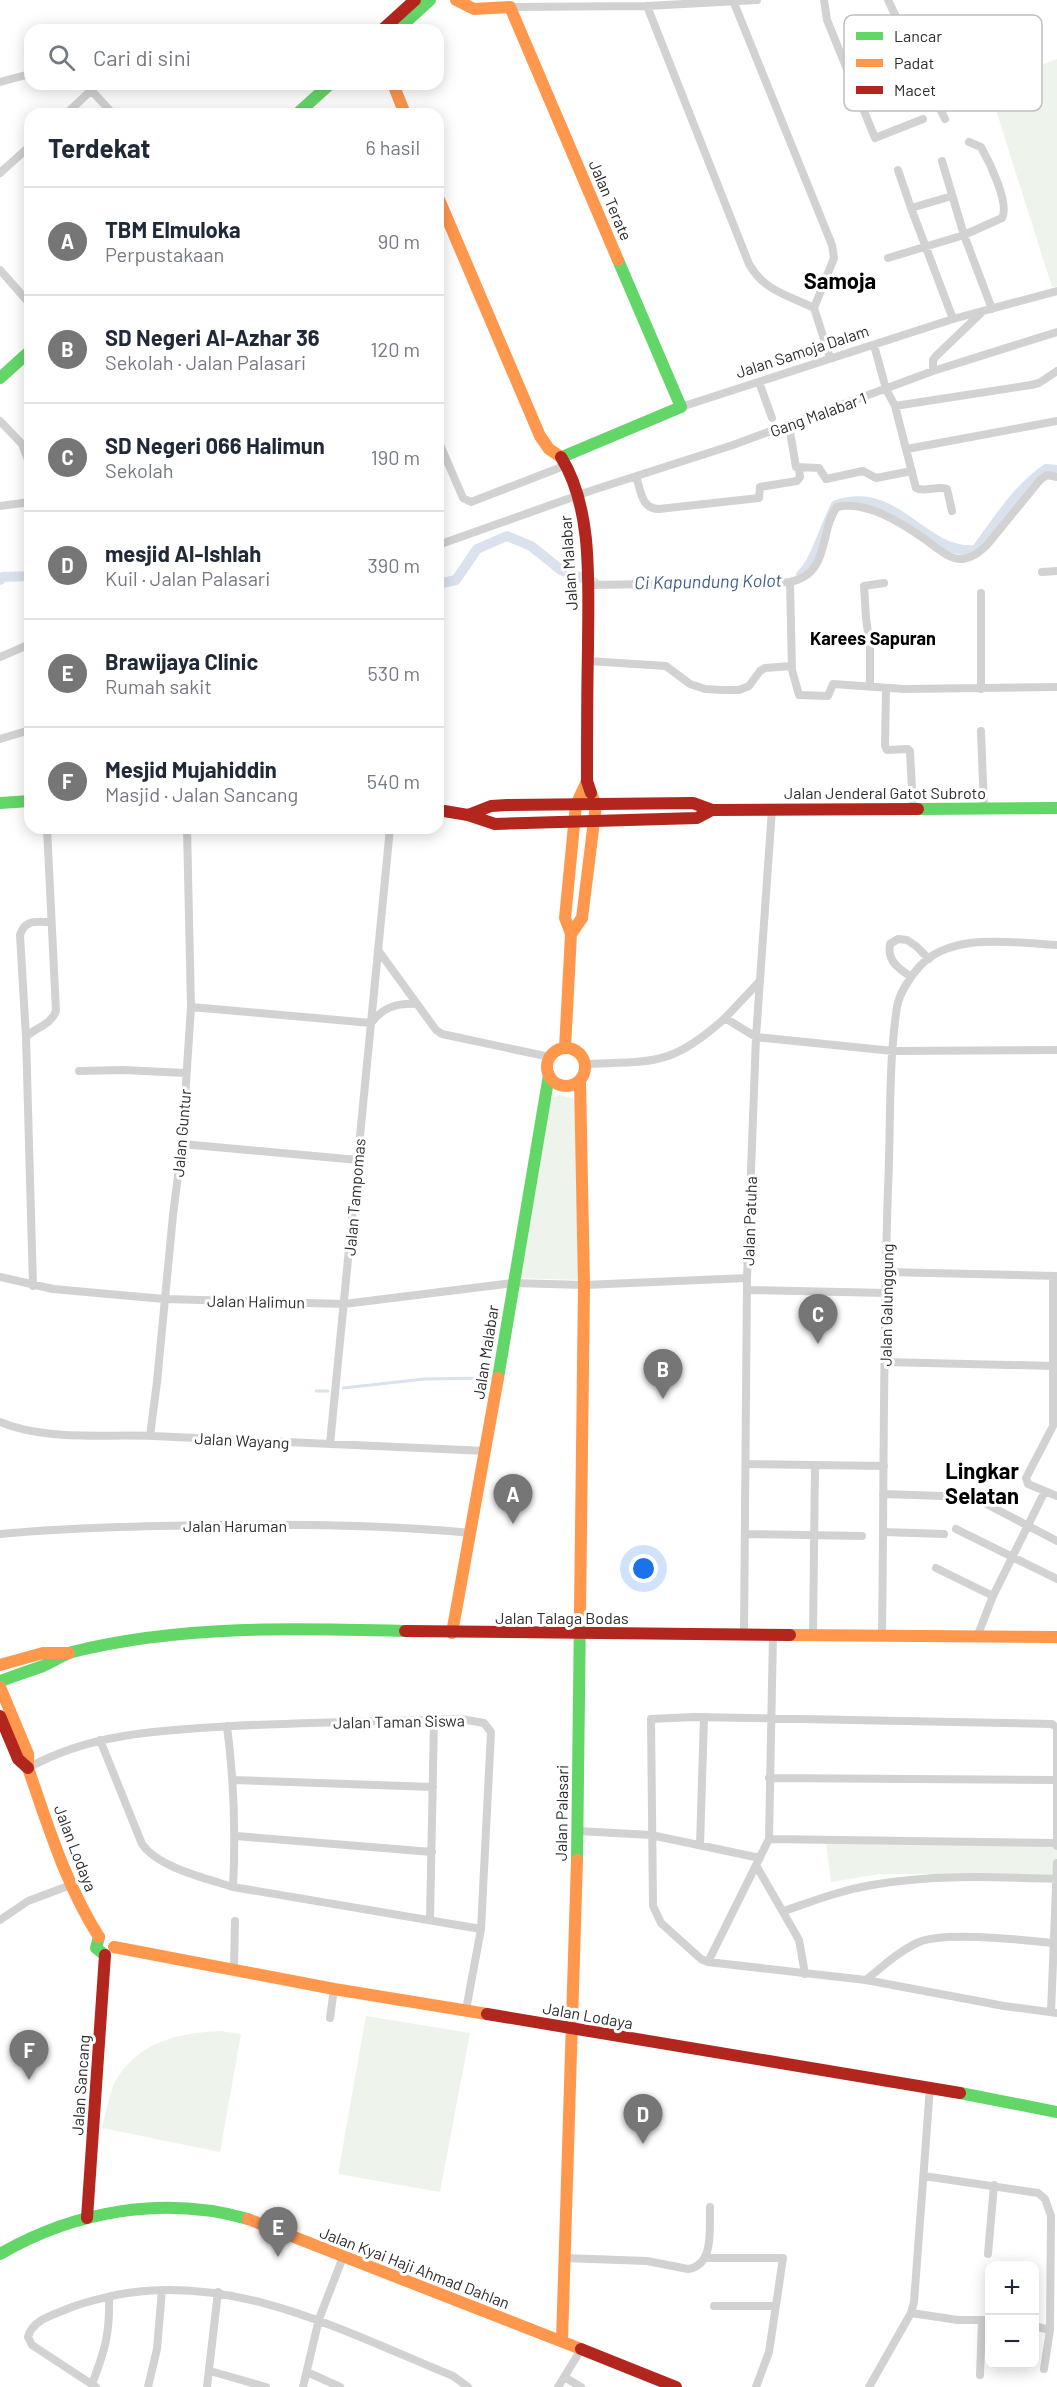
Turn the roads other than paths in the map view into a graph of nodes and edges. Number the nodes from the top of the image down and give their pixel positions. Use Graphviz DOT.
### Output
graph roads {
  1 [pos="415,0"];
  2 [pos="430,0"];
  3 [pos="456,0"];
  4 [pos="757,0"];
  5 [pos="824,0"];
  6 [pos="888,0"];
  7 [pos="734,3"];
  8 [pos="647,6"];
  9 [pos="510,7"];
  10 [pos="895,15"];
  11 [pos="389,24"];
  12 [pos="404,24"];
  13 [pos="844,62"];
  14 [pos="24,76"];
  15 [pos="0,82"];
  16 [pos="92,90"];
  17 [pos="97,90"];
  18 [pos="323,90"];
  19 [pos="395,90"];
  20 [pos="72,108"];
  21 [pos="109,108"];
  22 [pos="304,108"];
  23 [pos="403,108"];
  24 [pos="864,111"];
  25 [pos="941,111"];
  26 [pos="923,119"];
  27 [pos="945,119"];
  28 [pos="969,142"];
  29 [pos="24,151"];
  30 [pos="942,161"];
  31 [pos="898,171"];
  32 [pos="0,173"];
  33 [pos="952,196"];
  34 [pos="911,208"];
  35 [pos="444,211"];
  36 [pos="964,235"];
  37 [pos="925,247"];
  38 [pos="888,258"];
  39 [pos="0,270"];
  40 [pos="1057,291"];
  41 [pos="24,297"];
  42 [pos="814,308"];
  43 [pos="992,309"];
  44 [pos="981,312"];
  45 [pos="953,319"];
  46 [pos="1057,332"];
  47 [pos="874,345"];
  48 [pos="24,356"];
  49 [pos="830,358"];
  50 [pos="933,371"];
  51 [pos="1057,371"];
  52 [pos="0,378"];
  53 [pos="759,382"];
  54 [pos="886,389"];
  55 [pos="895,406"];
  56 [pos="681,407"];
  57 [pos="772,418"];
  58 [pos="0,421"];
  59 [pos="1057,421"];
  60 [pos="789,426"];
  61 [pos="24,449"];
  62 [pos="907,449"];
  63 [pos="444,454"];
  64 [pos="563,461"];
  65 [pos="799,468"];
  66 [pos="912,471"];
  67 [pos="636,476"];
  68 [pos="1057,477"];
  69 [pos="578,495"];
  70 [pos="24,503"];
  71 [pos="0,506"];
  72 [pos="952,511"];
  73 [pos="444,543"];
  74 [pos="1057,571"];
  75 [pos="1042,572"];
  76 [pos="790,582"];
  77 [pos="884,583"];
  78 [pos="588,586"];
  79 [pos="981,593"];
  80 [pos="24,647"];
  81 [pos="0,657"];
  82 [pos="588,661"];
  83 [pos="792,666"];
  84 [pos="870,687"];
  85 [pos="1057,687"];
  86 [pos="886,688"];
  87 [pos="981,689"];
  88 [pos="981,731"];
  89 [pos="24,732"];
  90 [pos="0,739"];
  91 [pos="586,781"];
  92 [pos="24,801"];
  93 [pos="0,803"];
  94 [pos="576,805"];
  95 [pos="596,805"];
  96 [pos="914,808"];
  97 [pos="984,808"];
  98 [pos="1057,808"];
  99 [pos="772,809"];
  100 [pos="712,810"];
  101 [pos="444,811"];
  102 [pos="468,814"];
  103 [pos="594,821"];
  104 [pos="574,822"];
  105 [pos="47,834"];
  106 [pos="187,834"];
  107 [pos="389,834"];
  108 [pos="50,922"];
  109 [pos="572,934"];
  110 [pos="1057,945"];
  111 [pos="378,950"];
  112 [pos="929,959"];
  113 [pos="911,977"];
  114 [pos="760,981"];
  115 [pos="417,1004"];
  116 [pos="191,1007"];
  117 [pos="725,1018"];
  118 [pos="371,1023"];
  119 [pos="26,1037"];
  120 [pos="756,1037"];
  121 [pos="565,1048"];
  122 [pos="1057,1050"];
  123 [pos="893,1052"];
  124 [pos="550,1058"];
  125 [pos="585,1064"];
  126 [pos="79,1071"];
  127 [pos="186,1073"];
  128 [pos="549,1076"];
  129 [pos="580,1080"];
  130 [pos="182,1143"];
  131 [pos="358,1160"];
  132 [pos="886,1272"];
  133 [pos="1055,1276"];
  134 [pos="0,1277"];
  135 [pos="747,1278"];
  136 [pos="513,1283"];
  137 [pos="585,1285"];
  138 [pos="33,1286"];
  139 [pos="747,1290"];
  140 [pos="886,1293"];
  141 [pos="164,1299"];
  142 [pos="344,1304"];
  143 [pos="885,1362"];
  144 [pos="1053,1366"];
  145 [pos="0,1422"];
  146 [pos="150,1436"];
  147 [pos="330,1444"];
  148 [pos="486,1451"];
  149 [pos="746,1464"];
  150 [pos="815,1465"];
  151 [pos="884,1466"];
  152 [pos="1045,1491"];
  153 [pos="883,1494"];
  154 [pos="1057,1496"];
  155 [pos="1028,1527"];
  156 [pos="956,1529"];
  157 [pos="883,1532"];
  158 [pos="471,1533"];
  159 [pos="0,1534"];
  160 [pos="745,1534"];
  161 [pos="944,1534"];
  162 [pos="814,1535"];
  163 [pos="862,1536"];
  164 [pos="1057,1541"];
  165 [pos="1012,1557"];
  166 [pos="936,1568"];
  167 [pos="1057,1579"];
  168 [pos="993,1596"];
  169 [pos="452,1633"];
  170 [pos="580,1633"];
  171 [pos="744,1634"];
  172 [pos="773,1634"];
  173 [pos="813,1635"];
  174 [pos="882,1636"];
  175 [pos="977,1637"];
  176 [pos="1057,1637"];
  177 [pos="69,1653"];
  178 [pos="0,1665"];
  179 [pos="0,1681"];
  180 [pos="0,1687"];
  181 [pos="0,1716"];
  182 [pos="704,1717"];
  183 [pos="771,1719"];
  184 [pos="434,1720"];
  185 [pos="227,1726"];
  186 [pos="1057,1728"];
  187 [pos="100,1740"];
  188 [pos="28,1768"];
  189 [pos="769,1778"];
  190 [pos="234,1780"];
  191 [pos="1057,1780"];
  192 [pos="433,1787"];
  193 [pos="578,1831"];
  194 [pos="651,1835"];
  195 [pos="236,1836"];
  196 [pos="769,1839"];
  197 [pos="1057,1844"];
  198 [pos="700,1845"];
  199 [pos="432,1852"];
  200 [pos="758,1862"];
  201 [pos="1057,1863"];
  202 [pos="1057,1879"];
  203 [pos="71,1885"];
  204 [pos="233,1887"];
  205 [pos="784,1911"];
  206 [pos="430,1919"];
  207 [pos="0,1920"];
  208 [pos="235,1921"];
  209 [pos="481,1929"];
  210 [pos="1054,1943"];
  211 [pos="110,1951"];
  212 [pos="708,1962"];
  213 [pos="234,1970"];
  214 [pos="805,1974"];
  215 [pos="866,1980"];
  216 [pos="334,1989"];
  217 [pos="466,2010"];
  218 [pos="1054,2012"];
  219 [pos="330,2018"];
  220 [pos="572,2029"];
  221 [pos="930,2087"];
  222 [pos="1057,2112"];
  223 [pos="924,2176"];
  224 [pos="994,2185"];
  225 [pos="710,2207"];
  226 [pos="87,2218"];
  227 [pos="0,2254"];
  228 [pos="988,2254"];
  229 [pos="343,2257"];
  230 [pos="564,2258"];
  231 [pos="705,2258"];
  232 [pos="162,2290"];
  233 [pos="218,2292"];
  234 [pos="109,2297"];
  235 [pos="714,2306"];
  236 [pos="775,2306"];
  237 [pos="911,2313"];
  238 [pos="319,2319"];
  239 [pos="985,2320"];
  240 [pos="1039,2327"];
  241 [pos="985,2329"];
  242 [pos="1050,2330"];
  243 [pos="562,2341"];
  244 [pos="582,2348"];
  245 [pos="1044,2369"];
  246 [pos="210,2372"];
  247 [pos="307,2372"];
  248 [pos="980,2375"];
  249 [pos="564,2377"];
  250 [pos="94,2386"];
  251 [pos="148,2387"];
  252 [pos="207,2387"];
  253 [pos="266,2387"];
  254 [pos="303,2387"];
  255 [pos="340,2387"];
  256 [pos="468,2387"];
  257 [pos="558,2387"];
  258 [pos="581,2387"];
  259 [pos="676,2387"];
  260 [pos="756,2387"];
  261 [pos="869,2387"];
  1 -- 11 [label="street"];
  2 -- 12 [label="street"];
  3 -- 9 [label="street"];
  4 -- 7 [label="street"];
  5 -- 13 [label="street"];
  6 -- 10 [label="street"];
  7 -- 8 [label="street"];
  7 -- 42 [label="street"];
  8 -- 9 [label="street"];
  8 -- 42 [label="street"];
  9 -- 56 [label="street, Jalan Terate"];
  14 -- 15 [label="street"];
  16 -- 20 [label="street"];
  17 -- 21 [label="street"];
  18 -- 22 [label="street"];
  19 -- 23 [label="street"];
  24 -- 26 [label="street"];
  25 -- 27 [label="street"];
  28 -- 36 [label="street"];
  29 -- 32 [label="street"];
  30 -- 33 [label="street"];
  31 -- 34 [label="street"];
  33 -- 34 [label="street"];
  33 -- 36 [label="street"];
  34 -- 37 [label="street"];
  35 -- 64 [label="street, Jalan Malabar"];
  36 -- 37 [label="street"];
  36 -- 43 [label="street"];
  37 -- 38 [label="street"];
  37 -- 45 [label="street"];
  39 -- 41 [label="street"];
  40 -- 43 [label="street, Jalan Samoja Dalam"];
  42 -- 49 [label="street"];
  43 -- 44 [label="street, Jalan Samoja Dalam"];
  44 -- 45 [label="street, Jalan Samoja Dalam"];
  44 -- 50 [label="street"];
  45 -- 47 [label="street, Jalan Samoja Dalam"];
  46 -- 50 [label="street, Gang Malabar 1"];
  47 -- 49 [label="street, Jalan Samoja Dalam"];
  47 -- 54 [label="street"];
  48 -- 52 [label="street"];
  49 -- 53 [label="street, Jalan Samoja Dalam"];
  50 -- 54 [label="street, Gang Malabar 1"];
  51 -- 55 [label="street"];
  53 -- 56 [label="street, Jalan Samoja Dalam"];
  53 -- 57 [label="street"];
  54 -- 55 [label="street"];
  54 -- 60 [label="street, Gang Malabar 1"];
  55 -- 62 [label="street"];
  56 -- 64 [label="street, Jalan Samoja Dalam"];
  58 -- 61 [label="street"];
  59 -- 62 [label="street"];
  60 -- 65 [label="street"];
  60 -- 67 [label="street, Gang Malabar 1"];
  62 -- 66 [label="street"];
  63 -- 64 [label="street"];
  64 -- 69 [label="street, Jalan Malabar"];
  65 -- 66 [label="street"];
  65 -- 67 [label="street"];
  66 -- 72 [label="street"];
  67 -- 69 [label="street, Gang Malabar 1"];
  68 -- 76 [label="street"];
  69 -- 73 [label="street, Gang Malabar 1"];
  69 -- 78 [label="street, Jalan Malabar"];
  70 -- 71 [label="street"];
  74 -- 75 [label="street"];
  76 -- 78 [label="street"];
  76 -- 83 [label="street"];
  77 -- 84 [label="street"];
  78 -- 82 [label="street, Jalan Malabar"];
  79 -- 87 [label="street"];
  80 -- 81 [label="street"];
  82 -- 83 [label="street"];
  82 -- 91 [label="street, Jalan Malabar"];
  83 -- 84 [label="street"];
  84 -- 86 [label="street"];
  85 -- 87 [label="street"];
  86 -- 87 [label="street"];
  86 -- 96 [label="street"];
  88 -- 97 [label="street"];
  89 -- 90 [label="street"];
  91 -- 94 [label="street, Jalan Malabar"];
  91 -- 95 [label="street, Jalan Malabar"];
  92 -- 93 [label="street"];
  94 -- 95 [label="street, Jalan Jenderal Gatot Subroto"];
  94 -- 102 [label="street, Jalan Jenderal Gatot Subroto"];
  94 -- 104 [label="street, Jalan Malabar"];
  95 -- 100 [label="street, Jalan Jenderal Gatot Subroto"];
  95 -- 103 [label="street, Jalan Malabar"];
  96 -- 97 [label="street, Jalan Jenderal Gatot Subroto"];
  96 -- 99 [label="street, Jalan Jenderal Gatot Subroto"];
  97 -- 98 [label="street, Jalan Jenderal Gatot Subroto"];
  99 -- 100 [label="street, Jalan Jenderal Gatot Subroto"];
  99 -- 114 [label="street, Jalan Patuha"];
  100 -- 103 [label="street, Jalan Jenderal Gatot Subroto"];
  101 -- 102 [label="street, Jalan Jenderal Gatot Subroto"];
  102 -- 104 [label="street, Jalan Jenderal Gatot Subroto"];
  103 -- 104 [label="street, Jalan Jenderal Gatot Subroto"];
  103 -- 109 [label="street, Jalan Malabar"];
  104 -- 109 [label="street, Jalan Malabar"];
  105 -- 108 [label="street"];
  106 -- 116 [label="street, Jalan Guntur"];
  107 -- 111 [label="street, Jalan Tampomas"];
  108 -- 119 [label="street"];
  108 -- 119 [label="street"];
  109 -- 121 [label="street, Jalan Malabar"];
  110 -- 112 [label="street, Jalan Galunggung"];
  111 -- 115 [label="street"];
  111 -- 118 [label="street, Jalan Tampomas"];
  112 -- 113 [label="street, Jalan Galunggung"];
  112 -- 113 [label="street"];
  113 -- 123 [label="street, Jalan Galunggung"];
  114 -- 117 [label="street"];
  114 -- 120 [label="street, Jalan Patuha"];
  115 -- 118 [label="street"];
  115 -- 124 [label="street"];
  116 -- 118 [label="street"];
  116 -- 127 [label="street, Jalan Guntur"];
  117 -- 120 [label="street"];
  117 -- 125 [label="street"];
  118 -- 131 [label="street, Jalan Tampomas"];
  119 -- 138 [label="street"];
  120 -- 123 [label="street"];
  120 -- 135 [label="street, Jalan Patuha"];
  121 -- 124 [label="street"];
  121 -- 125 [label="street"];
  122 -- 123 [label="street"];
  123 -- 132 [label="street, Jalan Galunggung"];
  124 -- 128 [label="street"];
  125 -- 129 [label="street"];
  126 -- 127 [label="street"];
  127 -- 130 [label="street, Jalan Guntur"];
  128 -- 129 [label="street"];
  128 -- 136 [label="street, Jalan Malabar"];
  129 -- 137 [label="street"];
  130 -- 131 [label="street"];
  130 -- 141 [label="street, Jalan Guntur"];
  131 -- 142 [label="street, Jalan Tampomas"];
  132 -- 133 [label="street"];
  132 -- 140 [label="street, Jalan Galunggung"];
  133 -- 144 [label="street"];
  134 -- 138 [label="street, Jalan Halimun"];
  135 -- 137 [label="street, Jalan Halimun"];
  135 -- 139 [label="street, Jalan Patuha"];
  136 -- 137 [label="street, Jalan Halimun"];
  136 -- 142 [label="street, Jalan Halimun"];
  136 -- 148 [label="street, Jalan Malabar"];
  137 -- 170 [label="street, Jalan Palasari"];
  138 -- 141 [label="street, Jalan Halimun"];
  139 -- 140 [label="street"];
  139 -- 149 [label="street, Jalan Patuha"];
  140 -- 143 [label="street, Jalan Galunggung"];
  141 -- 142 [label="street, Jalan Halimun"];
  141 -- 146 [label="street, Jalan Guntur"];
  142 -- 147 [label="street, Jalan Tampomas"];
  143 -- 144 [label="street"];
  143 -- 151 [label="street, Jalan Galunggung"];
  144 -- 152 [label="street"];
  145 -- 146 [label="street, Jalan Wayang"];
  146 -- 147 [label="street, Jalan Wayang"];
  147 -- 148 [label="street, Jalan Wayang"];
  148 -- 158 [label="street, Jalan Malabar"];
  149 -- 150 [label="street"];
  149 -- 160 [label="street, Jalan Patuha"];
  150 -- 151 [label="street"];
  150 -- 162 [label="street"];
  151 -- 153 [label="street, Jalan Galunggung"];
  152 -- 154 [label="street"];
  152 -- 155 [label="street"];
  153 -- 155 [label="street"];
  153 -- 157 [label="street, Jalan Galunggung"];
  155 -- 164 [label="street"];
  155 -- 165 [label="street"];
  156 -- 165 [label="street"];
  157 -- 161 [label="street"];
  157 -- 174 [label="street, Jalan Galunggung"];
  158 -- 159 [label="street, Jalan Haruman"];
  158 -- 169 [label="street, Jalan Malabar"];
  160 -- 162 [label="street"];
  160 -- 171 [label="street, Jalan Patuha"];
  162 -- 163 [label="street"];
  162 -- 173 [label="street"];
  165 -- 167 [label="street"];
  165 -- 168 [label="street"];
  166 -- 168 [label="street"];
  168 -- 175 [label="street"];
  169 -- 170 [label="street, Jalan Talaga Bodas"];
  169 -- 177 [label="street, Jalan Talaga Bodas"];
  170 -- 171 [label="street, Jalan Talaga Bodas"];
  170 -- 193 [label="street, Jalan Palasari"];
  171 -- 172 [label="street, Jalan Talaga Bodas"];
  172 -- 173 [label="street, Jalan Talaga Bodas"];
  172 -- 183 [label="street"];
  173 -- 174 [label="street, Jalan Talaga Bodas"];
  174 -- 175 [label="street, Jalan Talaga Bodas"];
  175 -- 176 [label="street, Jalan Talaga Bodas"];
  177 -- 178 [label="street, Jalan Talaga Bodas"];
  177 -- 179 [label="street, Jalan Talaga Bodas"];
  180 -- 188 [label="street, Jalan Lodaya"];
  181 -- 188 [label="street, Jalan Lodaya"];
  182 -- 183 [label="street"];
  182 -- 194 [label="street"];
  182 -- 198 [label="street"];
  183 -- 186 [label="street"];
  183 -- 189 [label="street"];
  184 -- 185 [label="street, Jalan Taman Siswa"];
  184 -- 192 [label="street"];
  184 -- 209 [label="street, Jalan Taman Siswa"];
  185 -- 187 [label="street, Jalan Taman Siswa"];
  185 -- 190 [label="street"];
  186 -- 191 [label="street"];
  187 -- 188 [label="street, Jalan Taman Siswa"];
  187 -- 204 [label="street"];
  188 -- 203 [label="street, Jalan Lodaya"];
  189 -- 191 [label="street"];
  189 -- 196 [label="street"];
  190 -- 192 [label="street"];
  190 -- 195 [label="street"];
  191 -- 197 [label="street"];
  192 -- 199 [label="street"];
  193 -- 194 [label="street"];
  193 -- 220 [label="street, Jalan Palasari"];
  194 -- 198 [label="street"];
  194 -- 212 [label="street"];
  195 -- 199 [label="street"];
  195 -- 204 [label="street"];
  196 -- 197 [label="street"];
  196 -- 200 [label="street"];
  198 -- 200 [label="street"];
  199 -- 206 [label="street"];
  200 -- 205 [label="street"];
  200 -- 212 [label="street"];
  201 -- 202 [label="street"];
  202 -- 205 [label="street"];
  202 -- 210 [label="street"];
  203 -- 207 [label="street"];
  203 -- 211 [label="street, Jalan Lodaya"];
  204 -- 206 [label="street"];
  205 -- 214 [label="street"];
  206 -- 209 [label="street"];
  208 -- 213 [label="street"];
  209 -- 217 [label="street, Jalan Taman Siswa"];
  210 -- 215 [label="street"];
  210 -- 218 [label="street"];
  211 -- 213 [label="street, Jalan Lodaya"];
  211 -- 226 [label="street, Jalan Sancang"];
  212 -- 214 [label="street"];
  213 -- 216 [label="street, Jalan Lodaya"];
  214 -- 215 [label="street"];
  215 -- 218 [label="street"];
  216 -- 217 [label="street, Jalan Lodaya"];
  216 -- 219 [label="street"];
  217 -- 220 [label="street, Jalan Lodaya"];
  220 -- 221 [label="street, Jalan Lodaya"];
  220 -- 230 [label="street, Jalan Palasari"];
  221 -- 222 [label="street, Jalan Lodaya"];
  221 -- 223 [label="street"];
  223 -- 224 [label="street"];
  223 -- 237 [label="street"];
  224 -- 228 [label="street"];
  224 -- 242 [label="street"];
  225 -- 231 [label="street"];
  226 -- 227 [label="street, Jalan Kyai Haji Ahmad Dahlan"];
  226 -- 229 [label="street, Jalan Kyai Haji Ahmad Dahlan"];
  229 -- 238 [label="street"];
  229 -- 243 [label="street, Jalan Kyai Haji Ahmad Dahlan"];
  230 -- 231 [label="street"];
  230 -- 243 [label="street, Jalan Palasari"];
  231 -- 236 [label="street"];
  232 -- 233 [label="street"];
  232 -- 234 [label="street"];
  232 -- 251 [label="street"];
  233 -- 238 [label="street"];
  233 -- 246 [label="street"];
  234 -- 250 [label="street"];
  234 -- 250 [label="street"];
  235 -- 236 [label="street"];
  236 -- 260 [label="street"];
  237 -- 239 [label="street"];
  237 -- 261 [label="street"];
  238 -- 247 [label="street"];
  238 -- 256 [label="street"];
  240 -- 242 [label="street"];
  241 -- 248 [label="street"];
  242 -- 245 [label="street"];
  243 -- 244 [label="street, Jalan Kyai Haji Ahmad Dahlan"];
  244 -- 249 [label="street"];
  244 -- 259 [label="street, Jalan Kyai Haji Ahmad Dahlan"];
  246 -- 252 [label="street"];
  246 -- 253 [label="street"];
  247 -- 254 [label="street"];
  247 -- 255 [label="street"];
  249 -- 257 [label="street"];
  249 -- 258 [label="street"];
}
